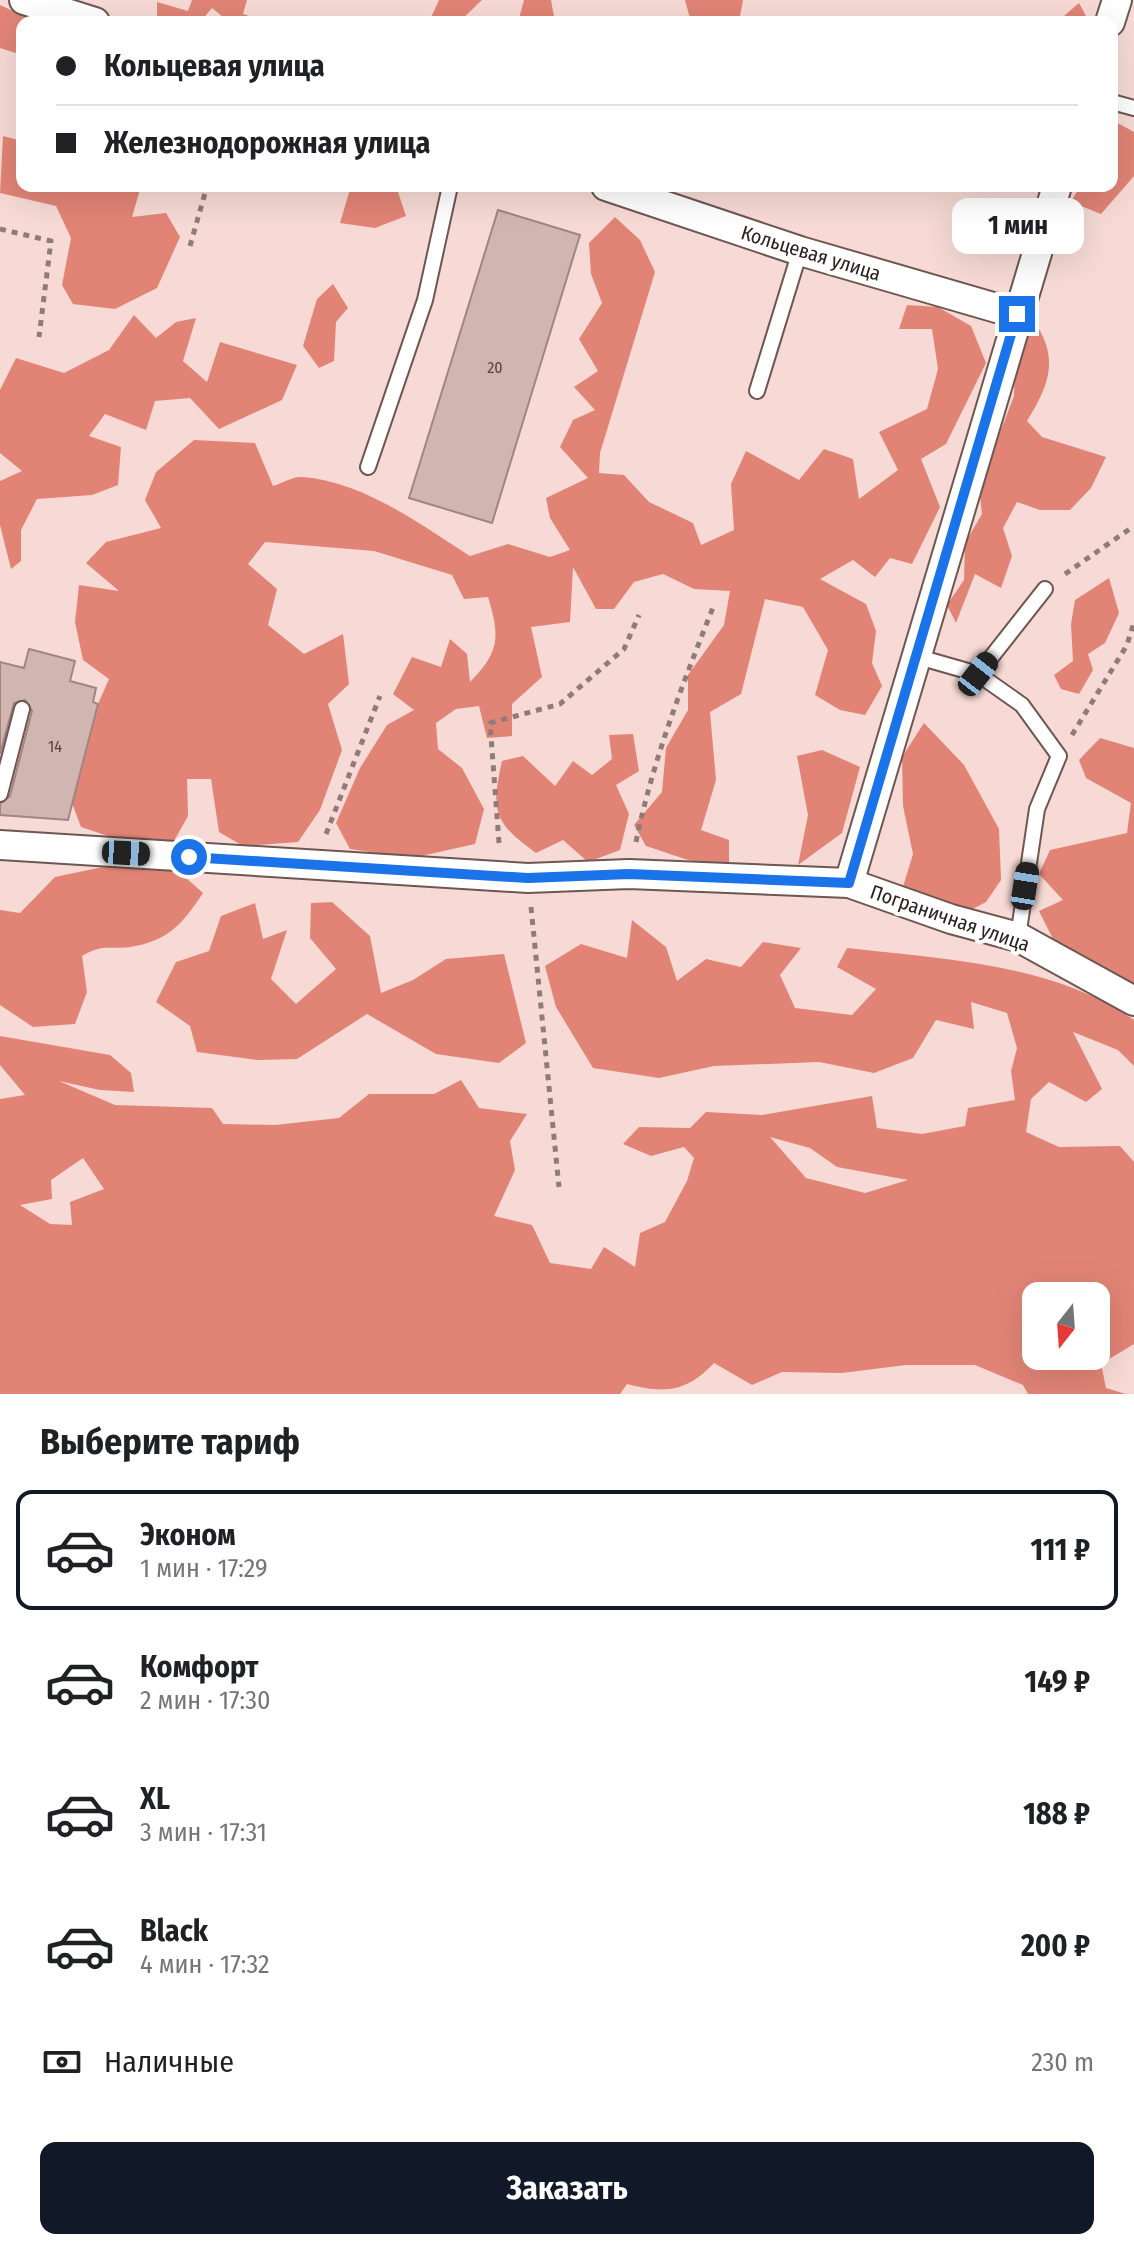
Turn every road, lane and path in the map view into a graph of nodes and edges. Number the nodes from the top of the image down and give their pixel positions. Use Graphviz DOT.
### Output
graph roads {
  1 [pos="24,0"];
  2 [pos="76,16"];
  3 [pos="205,192"];
  4 [pos="449,192"];
  5 [pos="624,192"];
  6 [pos="1055,192"];
  7 [pos="0,229"];
  8 [pos="190,246"];
  9 [pos="800,251"];
  10 [pos="1017,314"];
  11 [pos="39,337"];
  12 [pos="757,391"];
  13 [pos="368,467"];
  14 [pos="1134,526"];
  15 [pos="1045,589"];
  16 [pos="714,605"];
  17 [pos="639,615"];
  18 [pos="1134,622"];
  19 [pos="915,656"];
  20 [pos="978,674"];
  21 [pos="380,696"];
  22 [pos="22,709"];
  23 [pos="1059,756"];
  24 [pos="0,794"];
  25 [pos="0,845"];
  26 [pos="315,865"];
  27 [pos="629,874"];
  28 [pos="514,877"];
  29 [pos="849,883"];
  30 [pos="1018,937"];
  31 [pos="1134,1001"];
  32 [pos="559,1187"];
  1 -- 2 [label="street"];
  3 -- 8 [label="path"];
  4 -- 13 [label="lane"];
  5 -- 9 [label="street, Кольцевая улица"];
  6 -- 10 [label="street"];
  7 -- 11 [label="path"];
  9 -- 10 [label="street, Кольцевая улица"];
  9 -- 12 [label="lane"];
  10 -- 19 [label="street"];
  14 -- 15 [label="path"];
  15 -- 20 [label="lane"];
  16 -- 27 [label="path"];
  17 -- 28 [label="path"];
  18 -- 23 [label="path"];
  19 -- 20 [label="lane"];
  19 -- 29 [label="street"];
  20 -- 23 [label="lane"];
  21 -- 26 [label="path"];
  22 -- 24 [label="lane"];
  23 -- 30 [label="lane"];
  25 -- 26 [label="street"];
  26 -- 28 [label="street"];
  27 -- 28 [label="street"];
  27 -- 29 [label="street"];
  28 -- 32 [label="path"];
  29 -- 30 [label="street, Пограничная улица"];
  30 -- 31 [label="street, Пограничная улица"];
}
